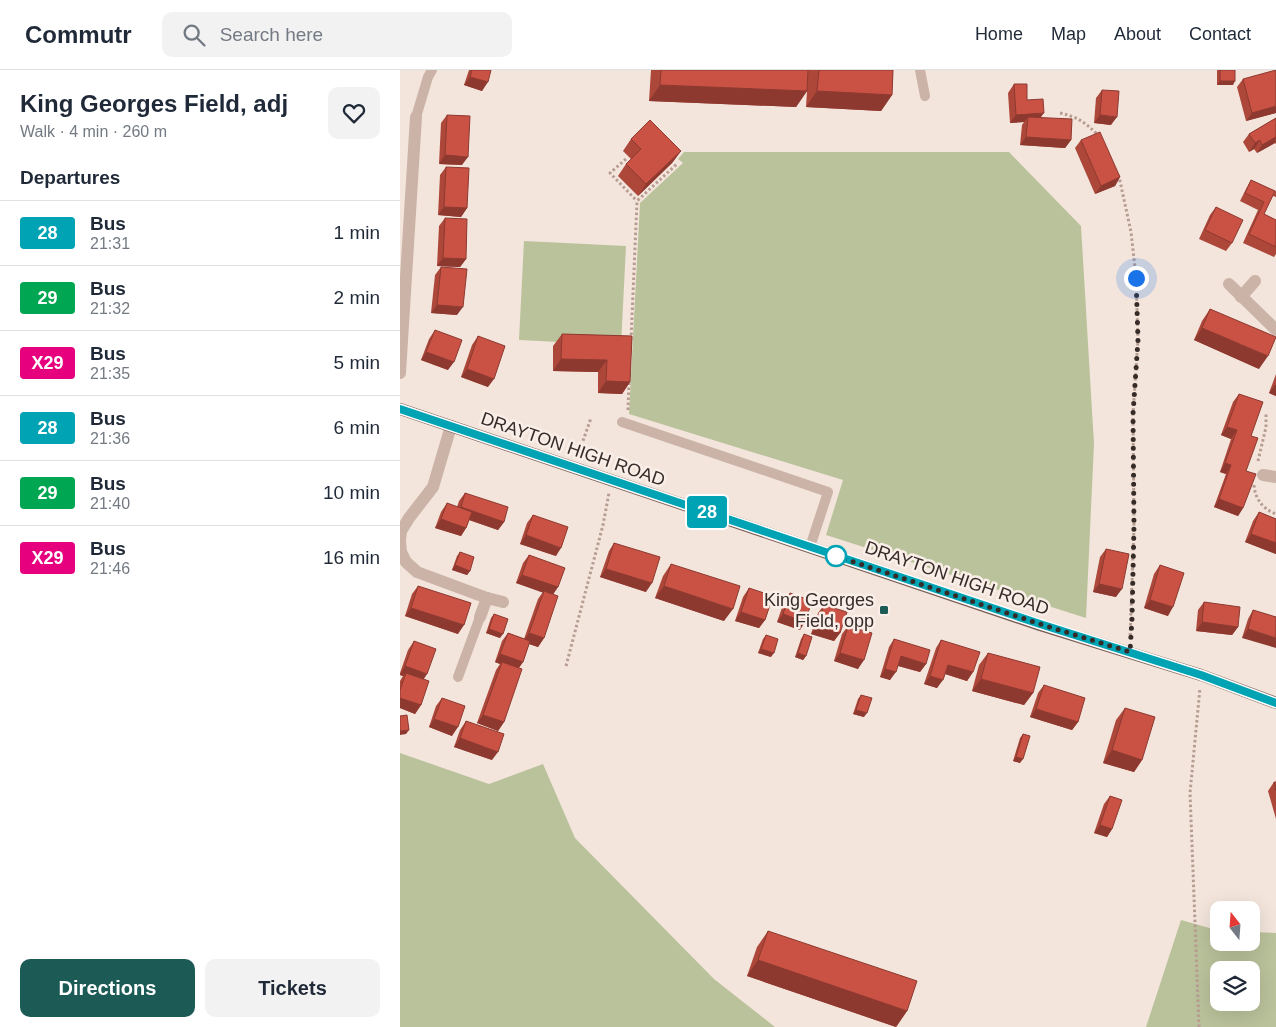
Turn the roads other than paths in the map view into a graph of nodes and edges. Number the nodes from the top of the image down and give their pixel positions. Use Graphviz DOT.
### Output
graph roads {
  1 [pos="432,70"];
  2 [pos="920,70"];
  3 [pos="925,96"];
  4 [pos="416,117"];
  5 [pos="1255,281"];
  6 [pos="1229,284"];
  7 [pos="1242,297"];
  8 [pos="1276,330"];
  9 [pos="400,373"];
  10 [pos="400,409"];
  11 [pos="624,423"];
  12 [pos="452,426"];
  13 [pos="400,541"];
  14 [pos="810,547"];
  15 [pos="487,598"];
  16 [pos="503,602"];
  17 [pos="480,617"];
  18 [pos="458,677"];
  19 [pos="1276,703"];
  1 -- 4 [label="lane"];
  2 -- 3 [label="lane"];
  4 -- 9 [label="street"];
  5 -- 7 [label="street"];
  6 -- 7 [label="street"];
  7 -- 8 [label="street"];
  10 -- 12 [label="main road, DRAYTON HIGH ROAD"];
  11 -- 14 [label="lane"];
  12 -- 13 [label="street"];
  12 -- 14 [label="main road, DRAYTON HIGH ROAD"];
  13 -- 15 [label="street"];
  14 -- 19 [label="main road, DRAYTON HIGH ROAD"];
  15 -- 16 [label="street"];
  15 -- 17 [label="street"];
  17 -- 18 [label="lane"];
}
